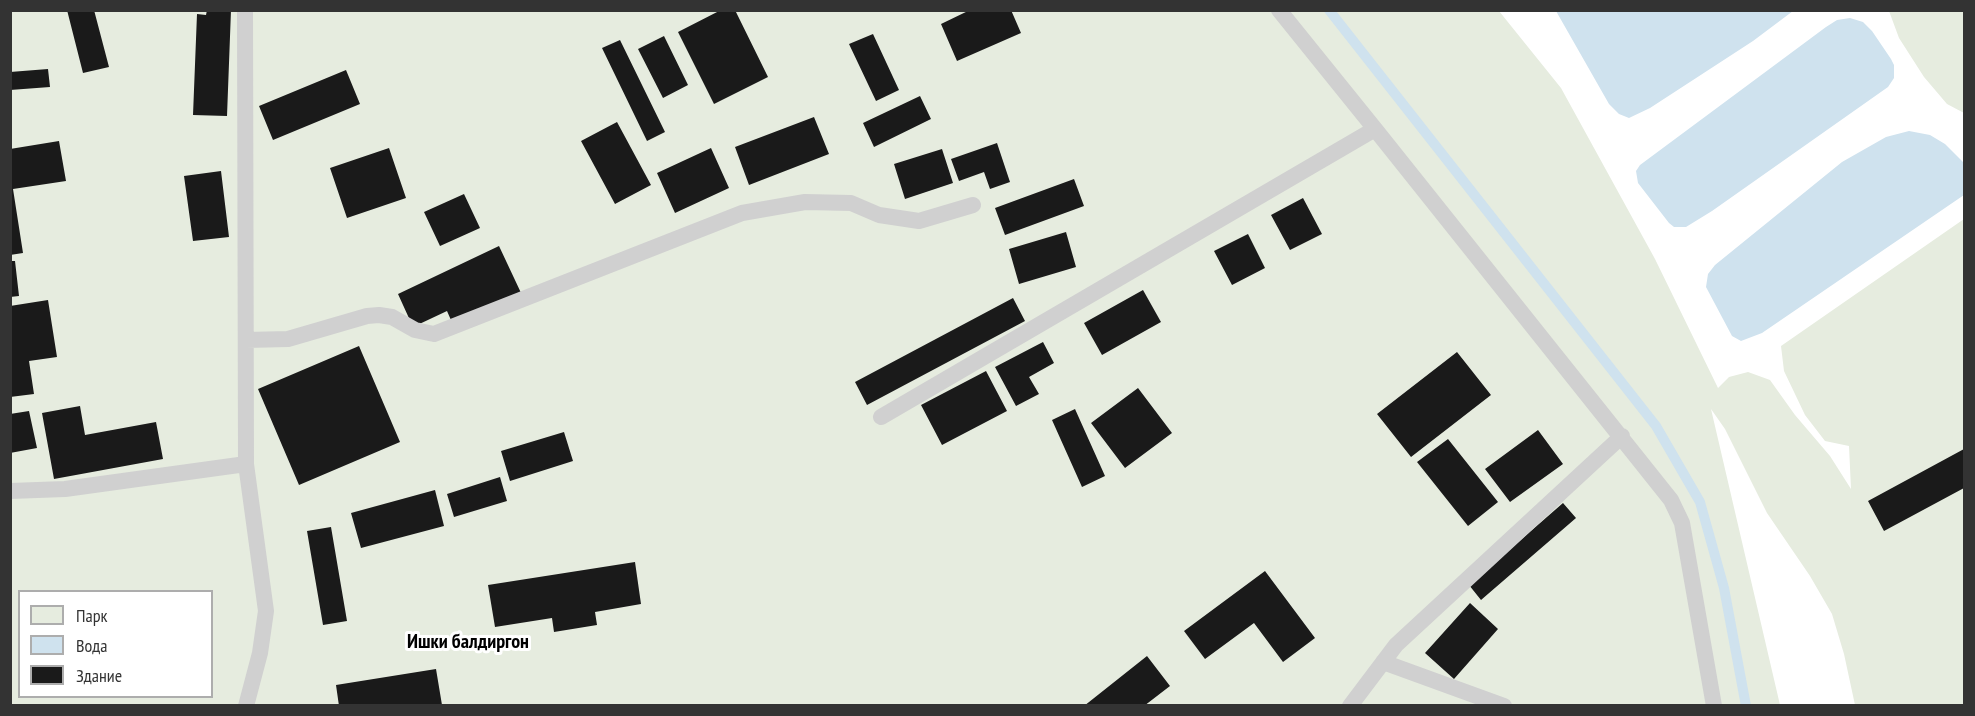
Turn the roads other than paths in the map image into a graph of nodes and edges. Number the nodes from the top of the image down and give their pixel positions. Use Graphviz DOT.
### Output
graph roads {
  1 [pos="245,10"];
  2 [pos="1279,10"];
  3 [pos="1375,129"];
  4 [pos="973,205"];
  5 [pos="246,340"];
  6 [pos="881,417"];
  7 [pos="1622,436"];
  8 [pos="246,464"];
  9 [pos="10,491"];
  10 [pos="1383,662"];
  11 [pos="246,705"];
  12 [pos="1350,705"];
  13 [pos="1504,705"];
  14 [pos="1714,705"];
  1 -- 5 [label="lane"];
  2 -- 3 [label="lane"];
  3 -- 6 [label="lane"];
  3 -- 7 [label="lane"];
  4 -- 5 [label="lane"];
  5 -- 8 [label="lane"];
  7 -- 10 [label="lane"];
  7 -- 14 [label="lane"];
  8 -- 9 [label="lane"];
  8 -- 11 [label="lane"];
  10 -- 12 [label="lane"];
  10 -- 13 [label="lane"];
}
